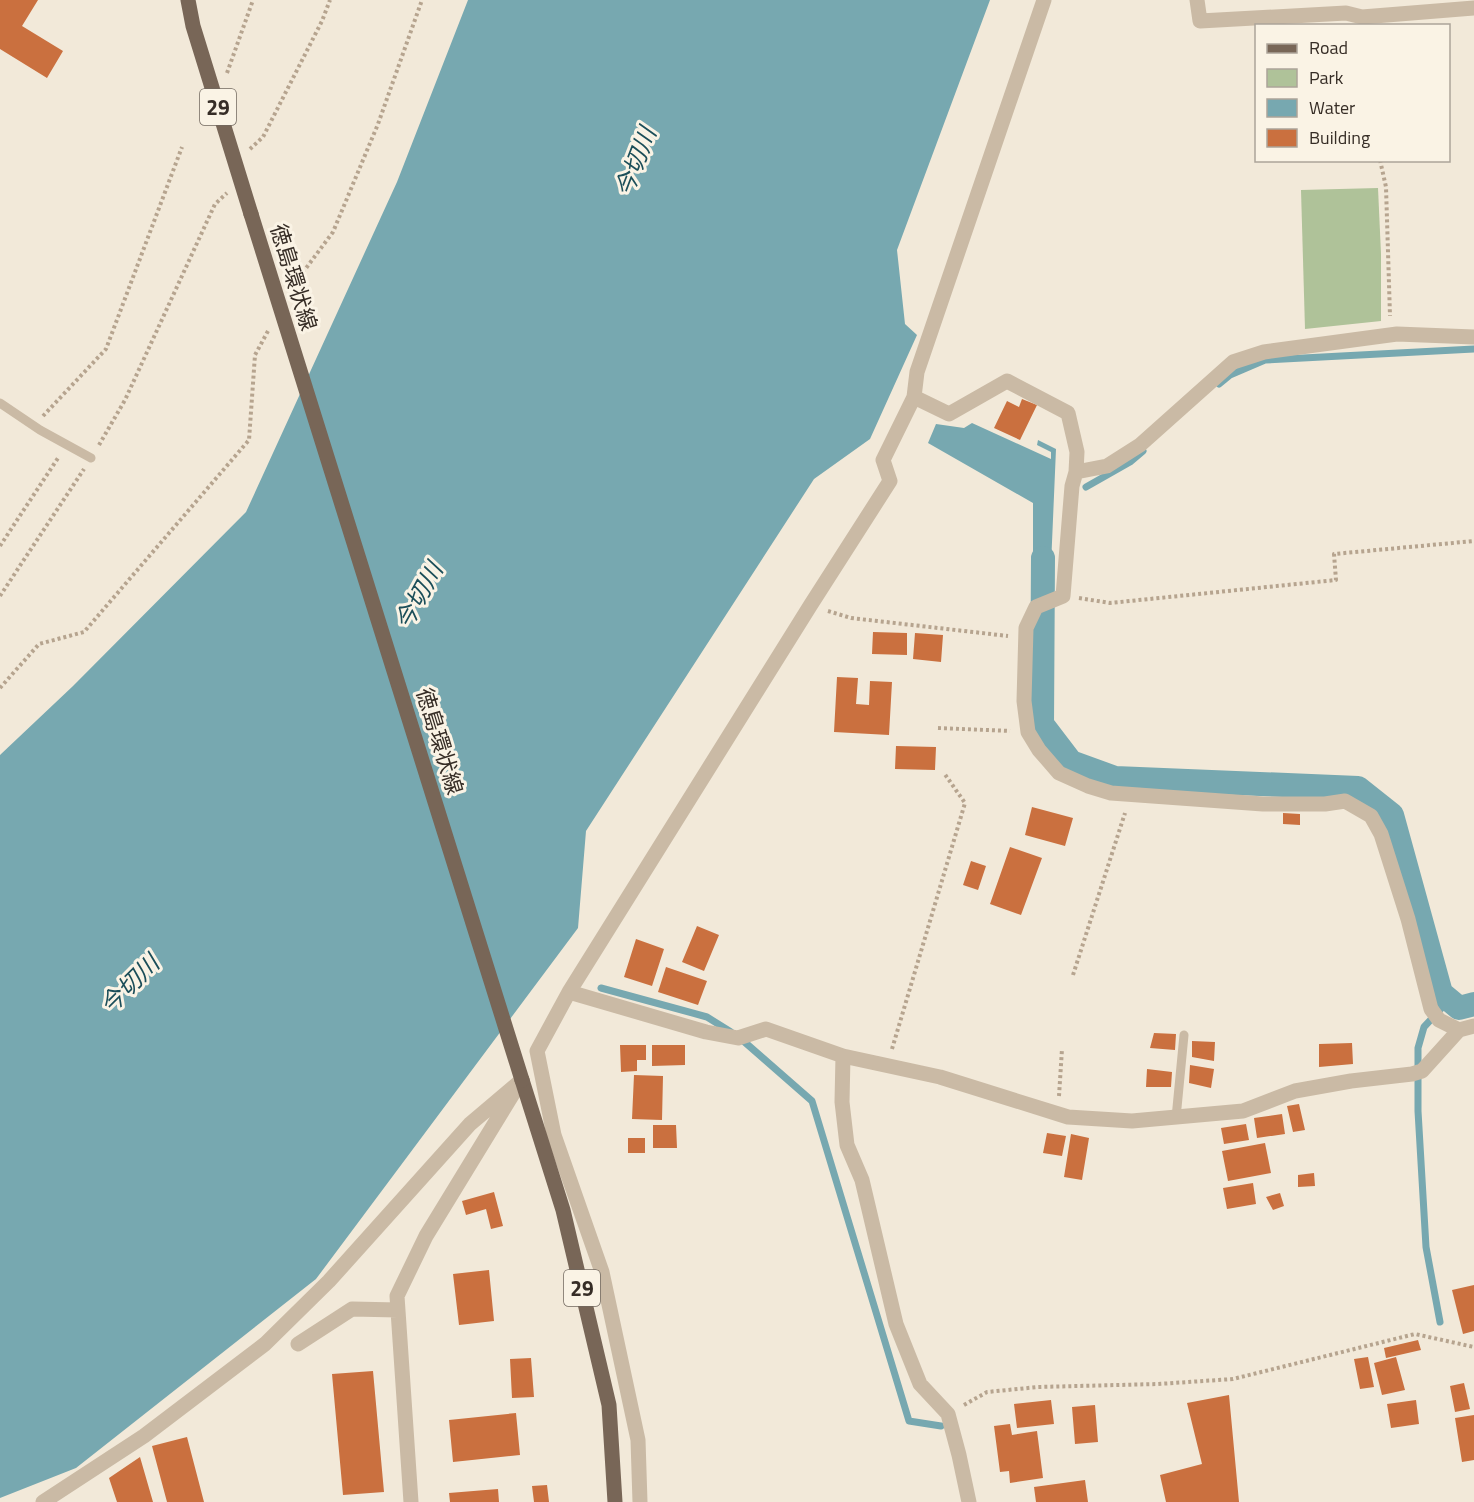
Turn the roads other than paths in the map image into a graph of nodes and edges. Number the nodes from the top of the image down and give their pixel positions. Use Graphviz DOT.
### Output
graph roads {
  1 [pos="188,0"];
  2 [pos="1044,0"];
  3 [pos="1197,0"];
  4 [pos="1474,8"];
  5 [pos="1474,337"];
  6 [pos="914,397"];
  7 [pos="0,403"];
  8 [pos="91,458"];
  9 [pos="1076,472"];
  10 [pos="569,992"];
  11 [pos="1466,1028"];
  12 [pos="1184,1035"];
  13 [pos="843,1056"];
  14 [pos="522,1080"];
  15 [pos="1176,1118"];
  16 [pos="398,1310"];
  17 [pos="298,1344"];
  18 [pos="44,1502"];
  19 [pos="411,1502"];
  20 [pos="615,1502"];
  21 [pos="639,1502"];
  22 [pos="969,1502"];
  1 -- 14 [label="main road, 徳島環状線 / 29, bridge"];
  2 -- 6 [label="street"];
  3 -- 4 [label="street"];
  5 -- 9 [label="street"];
  6 -- 9 [label="street"];
  6 -- 10 [label="street"];
  7 -- 8 [label="lane"];
  9 -- 11 [label="street"];
  10 -- 13 [label="street"];
  10 -- 21 [label="street"];
  11 -- 15 [label="street"];
  12 -- 15 [label="lane"];
  13 -- 15 [label="street"];
  13 -- 22 [label="street"];
  14 -- 16 [label="street"];
  14 -- 18 [label="street"];
  14 -- 20 [label="main road, 徳島環状線 / 29"];
  16 -- 17 [label="street"];
  16 -- 19 [label="street"];
}
